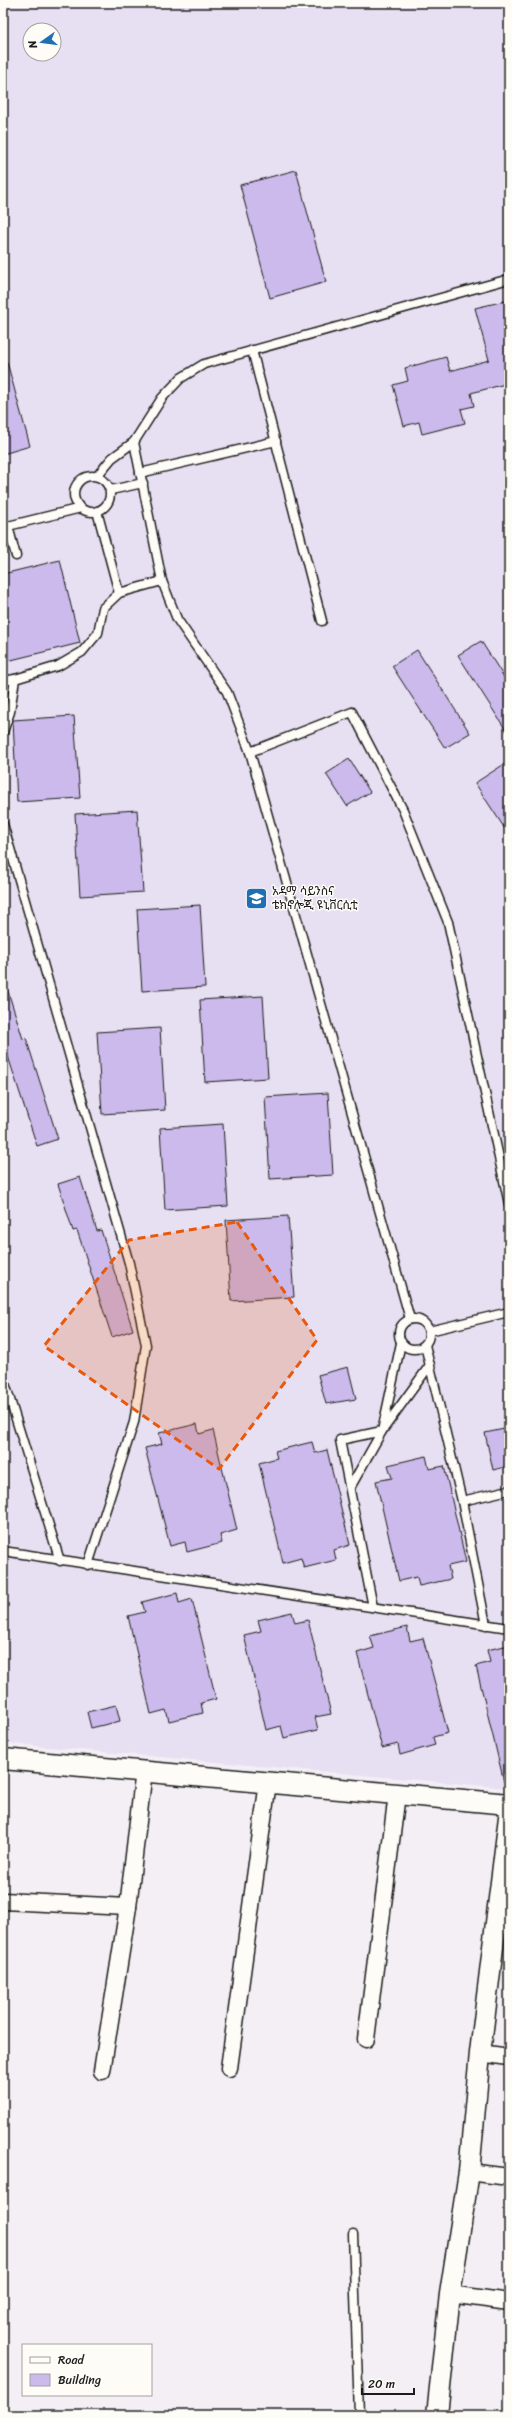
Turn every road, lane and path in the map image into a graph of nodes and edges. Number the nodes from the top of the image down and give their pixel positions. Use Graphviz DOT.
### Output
graph roads {
  1 [pos="509,278"];
  2 [pos="252,350"];
  3 [pos="276,441"];
  4 [pos="134,442"];
  5 [pos="140,473"];
  6 [pos="96,476"];
  7 [pos="142,483"];
  8 [pos="111,490"];
  9 [pos="81,508"];
  10 [pos="97,511"];
  11 [pos="16,556"];
  12 [pos="162,581"];
  13 [pos="119,592"];
  14 [pos="322,621"];
  15 [pos="15,679"];
  16 [pos="3,681"];
  17 [pos="3,732"];
  18 [pos="250,752"];
  19 [pos="3,824"];
  20 [pos="509,1204"];
  21 [pos="509,1312"];
  22 [pos="410,1319"];
  23 [pos="429,1331"];
  24 [pos="401,1343"];
  25 [pos="425,1344"];
  26 [pos="430,1365"];
  27 [pos="3,1377"];
  28 [pos="382,1431"];
  29 [pos="351,1486"];
  30 [pos="509,1490"];
  31 [pos="462,1501"];
  32 [pos="3,1551"];
  33 [pos="60,1561"];
  34 [pos="88,1565"];
  35 [pos="373,1607"];
  36 [pos="486,1625"];
  37 [pos="509,1628"];
  38 [pos="3,1759"];
  39 [pos="144,1770"];
  40 [pos="268,1782"];
  41 [pos="397,1794"];
  42 [pos="509,1804"];
  43 [pos="509,1817"];
  44 [pos="3,1901"];
  45 [pos="128,1907"];
  46 [pos="502,1925"];
  47 [pos="366,2039"];
  48 [pos="480,2053"];
  49 [pos="509,2057"];
  50 [pos="229,2068"];
  51 [pos="102,2071"];
  52 [pos="468,2172"];
  53 [pos="509,2177"];
  54 [pos="353,2234"];
  55 [pos="450,2294"];
  56 [pos="509,2302"];
  57 [pos="359,2415"];
  58 [pos="437,2415"];
  1 -- 2 [label="lane"];
  2 -- 3 [label="lane"];
  2 -- 4 [label="lane"];
  3 -- 5 [label="lane"];
  3 -- 14 [label="lane"];
  4 -- 5 [label="lane"];
  4 -- 6 [label="lane"];
  5 -- 7 [label="lane"];
  6 -- 8 [label="lane"];
  6 -- 9 [label="lane"];
  7 -- 8 [label="lane"];
  7 -- 12 [label="lane"];
  8 -- 10 [label="lane"];
  9 -- 10 [label="lane"];
  9 -- 11 [label="lane"];
  10 -- 13 [label="lane"];
  12 -- 13 [label="lane"];
  12 -- 18 [label="lane"];
  13 -- 15 [label="lane"];
  15 -- 16 [label="lane"];
  15 -- 17 [label="lane"];
  18 -- 20 [label="lane"];
  18 -- 22 [label="lane"];
  19 -- 34 [label="lane"];
  21 -- 23 [label="lane"];
  22 -- 23 [label="lane"];
  22 -- 24 [label="lane"];
  23 -- 25 [label="lane"];
  24 -- 25 [label="lane"];
  24 -- 28 [label="lane"];
  25 -- 26 [label="lane"];
  26 -- 28 [label="lane"];
  26 -- 31 [label="lane"];
  27 -- 33 [label="lane"];
  28 -- 29 [label="lane"];
  28 -- 29 [label="lane"];
  29 -- 35 [label="lane"];
  30 -- 31 [label="lane"];
  31 -- 36 [label="lane"];
  32 -- 33 [label="lane"];
  33 -- 34 [label="lane"];
  34 -- 35 [label="lane"];
  35 -- 36 [label="lane"];
  36 -- 37 [label="lane"];
  38 -- 39 [label="street"];
  39 -- 40 [label="street"];
  39 -- 45 [label="street"];
  40 -- 41 [label="street"];
  40 -- 50 [label="street"];
  41 -- 42 [label="street"];
  41 -- 47 [label="street"];
  43 -- 46 [label="street"];
  44 -- 45 [label="street"];
  45 -- 51 [label="street"];
  46 -- 48 [label="street"];
  48 -- 49 [label="street"];
  48 -- 52 [label="street"];
  52 -- 53 [label="street"];
  52 -- 55 [label="street"];
  54 -- 57 [label="lane"];
  55 -- 56 [label="street"];
  55 -- 58 [label="street"];
}
